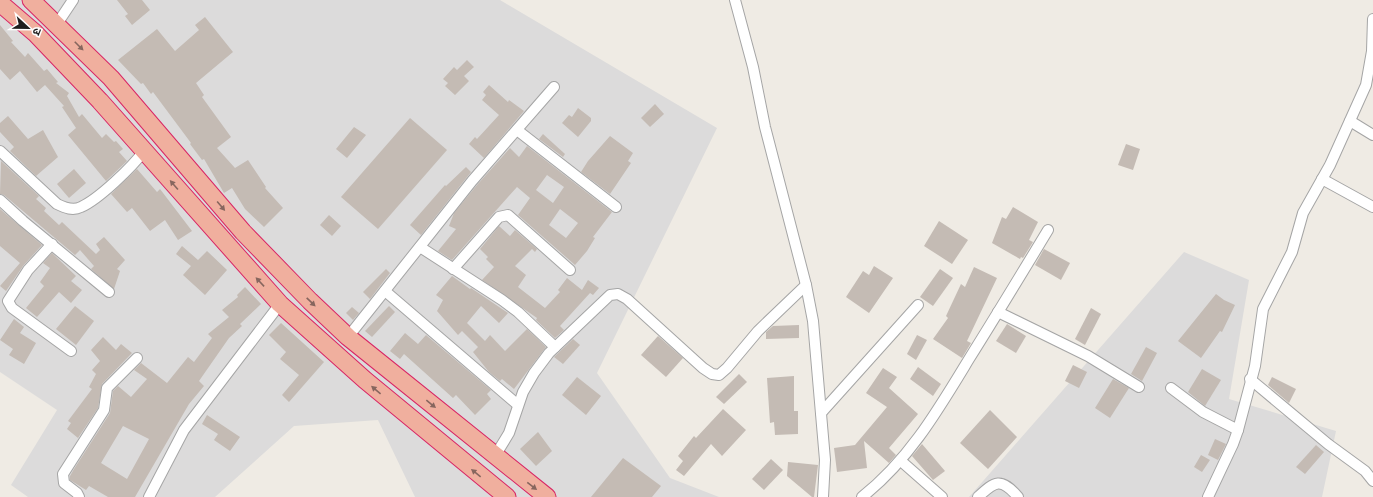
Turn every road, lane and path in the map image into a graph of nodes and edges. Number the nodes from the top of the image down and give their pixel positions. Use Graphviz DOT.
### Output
graph roads {
  1 [pos="31,0"];
  2 [pos="73,0"];
  3 [pos="735,0"];
  4 [pos="0,3"];
  5 [pos="1373,19"];
  6 [pos="57,24"];
  7 [pos="1371,65"];
  8 [pos="554,87"];
  9 [pos="1350,122"];
  10 [pos="517,130"];
  11 [pos="1373,136"];
  12 [pos="0,151"];
  13 [pos="144,151"];
  14 [pos="1322,179"];
  15 [pos="0,200"];
  16 [pos="616,207"];
  17 [pos="1373,207"];
  18 [pos="1048,230"];
  19 [pos="52,244"];
  20 [pos="420,247"];
  21 [pos="453,269"];
  22 [pos="570,270"];
  23 [pos="806,285"];
  24 [pos="385,291"];
  25 [pos="109,292"];
  26 [pos="280,304"];
  27 [pos="918,305"];
  28 [pos="998,312"];
  29 [pos="348,337"];
  30 [pos="555,347"];
  31 [pos="71,351"];
  32 [pos="137,358"];
  33 [pos="1250,379"];
  34 [pos="1139,387"];
  35 [pos="1171,388"];
  36 [pos="518,404"];
  37 [pos="820,413"];
  38 [pos="1238,430"];
  39 [pos="495,456"];
  40 [pos="901,461"];
  41 [pos="1373,481"];
  42 [pos="79,497"];
  43 [pos="149,497"];
  44 [pos="507,497"];
  45 [pos="547,497"];
  46 [pos="823,497"];
  47 [pos="862,497"];
  48 [pos="942,497"];
  49 [pos="978,497"];
  50 [pos="1018,497"];
  51 [pos="1208,497"];
  1 -- 6 [label="highway"];
  2 -- 6 [label="street"];
  3 -- 23 [label="street"];
  4 -- 13 [label="highway"];
  5 -- 7 [label="street"];
  6 -- 29 [label="highway, one-way"];
  7 -- 9 [label="street"];
  8 -- 10 [label="street"];
  9 -- 11 [label="street"];
  9 -- 14 [label="street"];
  10 -- 16 [label="street"];
  10 -- 20 [label="street"];
  12 -- 13 [label="street"];
  26 -- 13 [label="highway, one-way"];
  14 -- 17 [label="street"];
  14 -- 33 [label="street"];
  15 -- 19 [label="street"];
  18 -- 28 [label="street"];
  19 -- 25 [label="street"];
  19 -- 31 [label="street"];
  20 -- 21 [label="street"];
  20 -- 24 [label="street"];
  21 -- 22 [label="street"];
  21 -- 30 [label="street"];
  23 -- 30 [label="street"];
  23 -- 37 [label="street"];
  24 -- 29 [label="street"];
  24 -- 36 [label="street"];
  26 -- 43 [label="street"];
  44 -- 26 [label="highway, one-way"];
  27 -- 37 [label="street"];
  28 -- 34 [label="street"];
  28 -- 40 [label="street"];
  29 -- 39 [label="highway, one-way"];
  30 -- 36 [label="street"];
  32 -- 42 [label="street"];
  33 -- 38 [label="street"];
  33 -- 41 [label="street"];
  35 -- 38 [label="street"];
  36 -- 39 [label="street"];
  37 -- 46 [label="street"];
  38 -- 51 [label="street"];
  39 -- 45 [label="highway, one-way"];
  40 -- 47 [label="street"];
  40 -- 48 [label="street"];
  49 -- 50 [label="street"];
}
